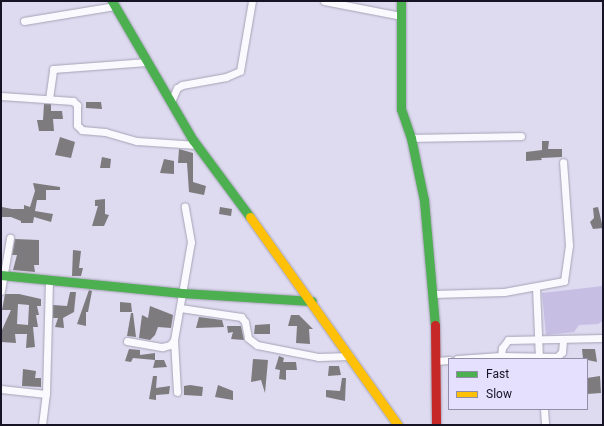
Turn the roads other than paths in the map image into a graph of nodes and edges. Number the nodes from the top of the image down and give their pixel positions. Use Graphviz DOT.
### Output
graph roads {
  1 [pos="252,1"];
  2 [pos="324,1"];
  3 [pos="401,1"];
  4 [pos="113,4"];
  5 [pos="401,16"];
  6 [pos="24,21"];
  7 [pos="147,62"];
  8 [pos="1,96"];
  9 [pos="49,99"];
  10 [pos="171,102"];
  11 [pos="521,136"];
  12 [pos="411,138"];
  13 [pos="197,145"];
  14 [pos="563,162"];
  15 [pos="185,207"];
  16 [pos="10,238"];
  17 [pos="3,275"];
  18 [pos="49,281"];
  19 [pos="536,287"];
  20 [pos="1,291"];
  21 [pos="182,293"];
  22 [pos="433,294"];
  23 [pos="312,301"];
  24 [pos="180,308"];
  25 [pos="603,338"];
  26 [pos="174,340"];
  27 [pos="537,340"];
  28 [pos="127,341"];
  29 [pos="563,341"];
  30 [pos="350,356"];
  31 [pos="498,357"];
  32 [pos="478,358"];
  33 [pos="539,358"];
  34 [pos="448,360"];
  35 [pos="436,361"];
  36 [pos="1,389"];
  37 [pos="177,392"];
  38 [pos="46,394"];
  39 [pos="544,410"];
  40 [pos="42,425"];
  41 [pos="398,425"];
  42 [pos="436,425"];
  43 [pos="545,425"];
  1 -- 10 [label="street"];
  2 -- 5 [label="street"];
  3 -- 5 [label="street"];
  4 -- 6 [label="street"];
  4 -- 7 [label="street"];
  5 -- 12 [label="street"];
  7 -- 9 [label="street"];
  7 -- 10 [label="street"];
  8 -- 9 [label="street"];
  9 -- 13 [label="street"];
  10 -- 13 [label="street"];
  11 -- 12 [label="street"];
  12 -- 22 [label="street"];
  13 -- 23 [label="street"];
  14 -- 19 [label="street"];
  15 -- 21 [label="street"];
  16 -- 17 [label="street"];
  17 -- 18 [label="street"];
  17 -- 20 [label="street"];
  18 -- 21 [label="street"];
  18 -- 38 [label="street"];
  19 -- 22 [label="street"];
  19 -- 27 [label="street"];
  21 -- 23 [label="street"];
  21 -- 24 [label="street"];
  22 -- 35 [label="street"];
  23 -- 30 [label="street"];
  24 -- 26 [label="street"];
  24 -- 30 [label="street"];
  25 -- 29 [label="street"];
  26 -- 28 [label="street"];
  26 -- 37 [label="street"];
  27 -- 29 [label="street"];
  27 -- 31 [label="street"];
  27 -- 33 [label="street"];
  29 -- 33 [label="street"];
  30 -- 41 [label="street"];
  31 -- 32 [label="street"];
  31 -- 33 [label="street"];
  34 -- 35 [label="street"];
  35 -- 42 [label="street"];
  36 -- 38 [label="street"];
  38 -- 40 [label="street"];
  39 -- 43 [label="street"];
}
